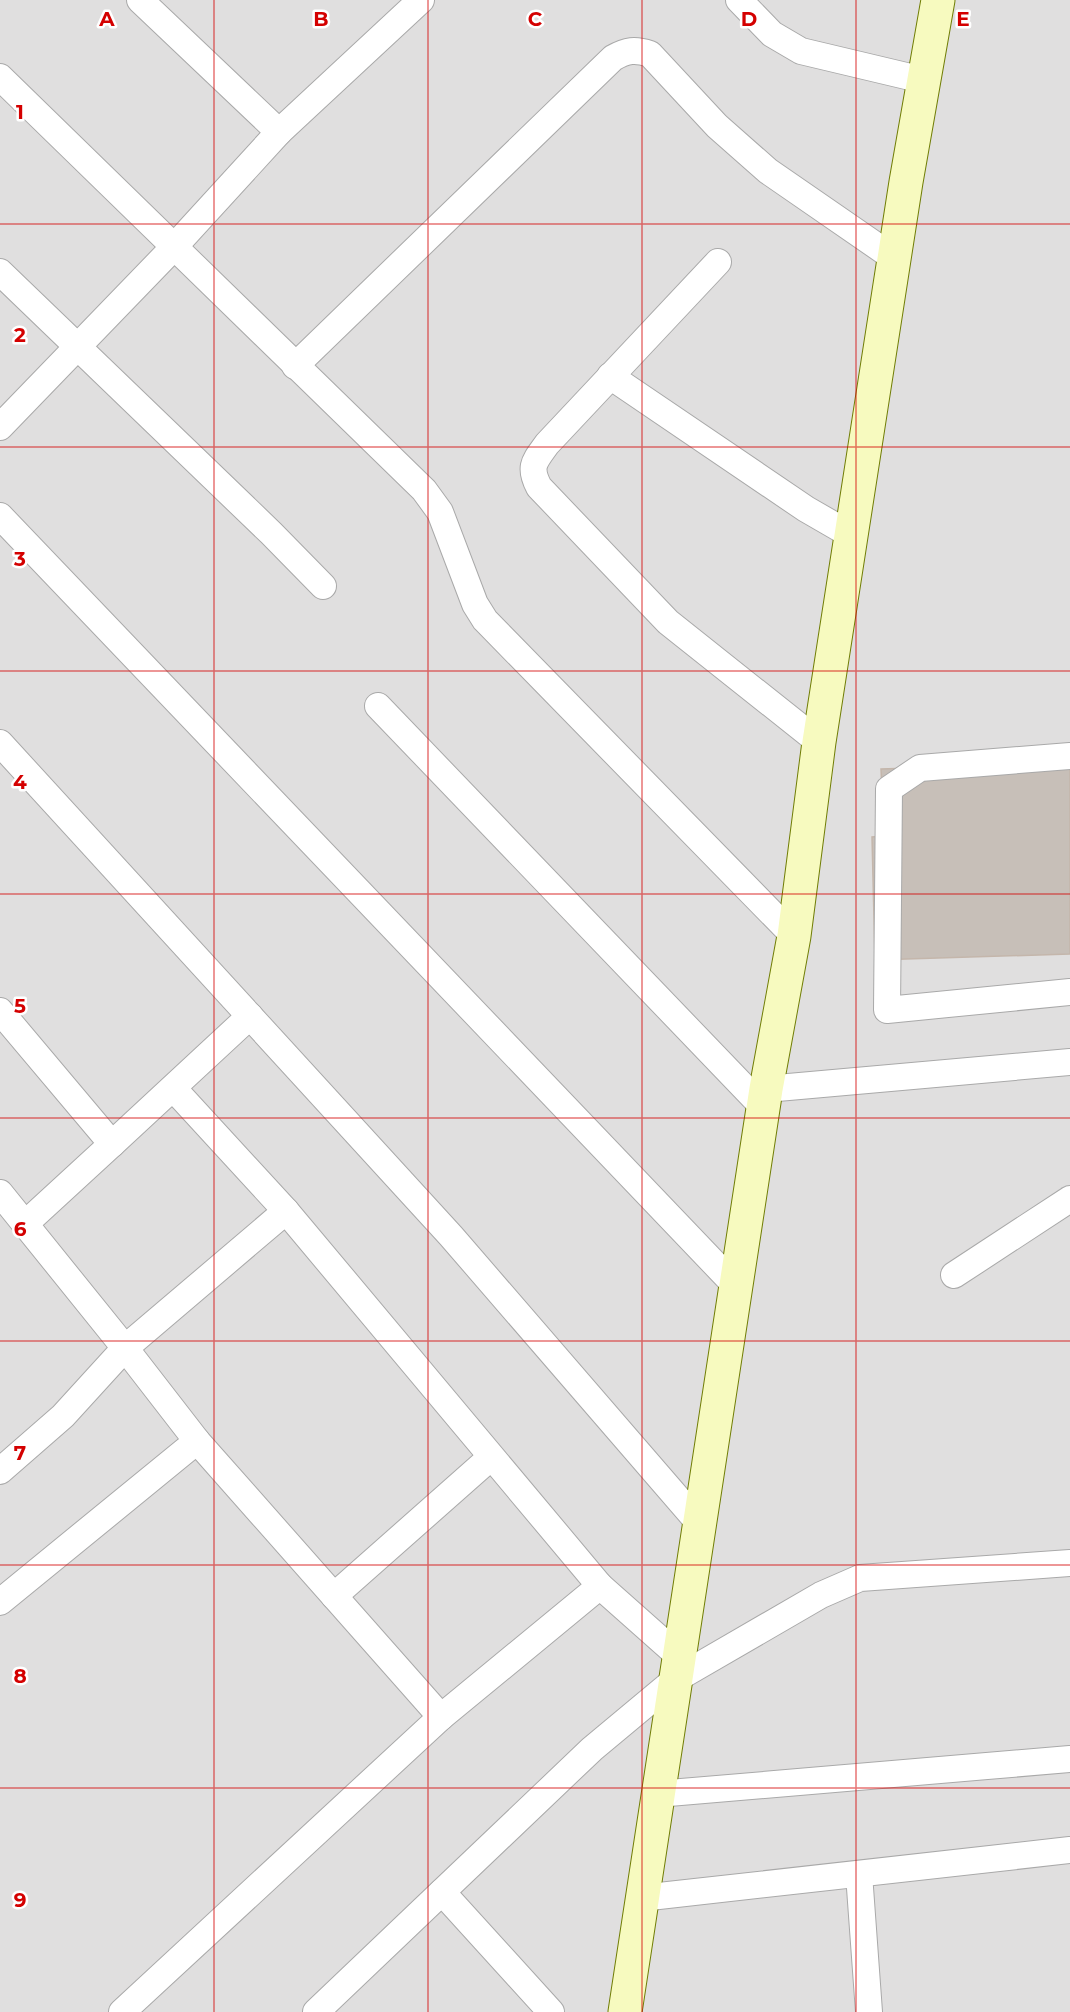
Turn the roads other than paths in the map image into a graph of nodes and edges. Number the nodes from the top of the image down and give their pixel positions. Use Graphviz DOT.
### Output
graph roads {
  1 [pos="140,0"];
  2 [pos="421,0"];
  3 [pos="739,0"];
  4 [pos="938,0"];
  5 [pos="0,77"];
  6 [pos="923,80"];
  7 [pos="279,132"];
  8 [pos="172,248"];
  9 [pos="894,258"];
  10 [pos="718,262"];
  11 [pos="0,272"];
  12 [pos="77,347"];
  13 [pos="294,366"];
  14 [pos="610,376"];
  15 [pos="0,427"];
  16 [pos="0,516"];
  17 [pos="851,535"];
  18 [pos="322,586"];
  19 [pos="378,706"];
  20 [pos="819,742"];
  21 [pos="0,743"];
  22 [pos="1070,756"];
  23 [pos="794,936"];
  24 [pos="1070,992"];
  25 [pos="0,1011"];
  26 [pos="250,1016"];
  27 [pos="1070,1062"];
  28 [pos="173,1088"];
  29 [pos="764,1098"];
  30 [pos="112,1144"];
  31 [pos="1070,1199"];
  32 [pos="3,1202"];
  33 [pos="286,1211"];
  34 [pos="26,1223"];
  35 [pos="954,1275"];
  36 [pos="735,1285"];
  37 [pos="125,1348"];
  38 [pos="197,1441"];
  39 [pos="490,1458"];
  40 [pos="0,1471"];
  41 [pos="699,1523"];
  42 [pos="1070,1563"];
  43 [pos="600,1586"];
  44 [pos="334,1596"];
  45 [pos="0,1602"];
  46 [pos="678,1668"];
  47 [pos="441,1717"];
  48 [pos="1070,1759"];
  49 [pos="657,1794"];
  50 [pos="1070,1850"];
  51 [pos="859,1874"];
  52 [pos="442,1892"];
  53 [pos="641,1898"];
  54 [pos="122,2012"];
  55 [pos="315,2012"];
  56 [pos="551,2012"];
  57 [pos="625,2012"];
  58 [pos="869,2012"];
  1 -- 7 [label="street"];
  2 -- 7 [label="street"];
  3 -- 6 [label="street"];
  4 -- 6 [label="street"];
  5 -- 8 [label="street"];
  6 -- 9 [label="street"];
  7 -- 8 [label="street"];
  8 -- 12 [label="street"];
  8 -- 13 [label="street"];
  9 -- 13 [label="street"];
  9 -- 17 [label="street"];
  10 -- 14 [label="street"];
  11 -- 12 [label="street"];
  12 -- 15 [label="street"];
  12 -- 18 [label="street"];
  13 -- 23 [label="street"];
  14 -- 17 [label="street"];
  14 -- 20 [label="street"];
  16 -- 36 [label="street"];
  17 -- 20 [label="street"];
  19 -- 29 [label="street"];
  20 -- 23 [label="street"];
  21 -- 26 [label="street"];
  22 -- 24 [label="street"];
  23 -- 29 [label="street"];
  25 -- 30 [label="street"];
  26 -- 28 [label="street"];
  26 -- 41 [label="street"];
  27 -- 29 [label="street"];
  28 -- 30 [label="street"];
  28 -- 33 [label="street"];
  29 -- 36 [label="street"];
  30 -- 34 [label="street"];
  31 -- 35 [label="street"];
  32 -- 34 [label="street"];
  33 -- 37 [label="street"];
  33 -- 39 [label="street"];
  34 -- 37 [label="street"];
  36 -- 41 [label="street"];
  37 -- 38 [label="street"];
  37 -- 40 [label="street"];
  38 -- 44 [label="street"];
  38 -- 45 [label="street"];
  39 -- 43 [label="street"];
  39 -- 44 [label="street"];
  41 -- 46 [label="street"];
  42 -- 46 [label="street"];
  43 -- 46 [label="street"];
  43 -- 47 [label="street"];
  44 -- 47 [label="street"];
  46 -- 49 [label="street"];
  46 -- 52 [label="street"];
  47 -- 54 [label="street"];
  48 -- 49 [label="street"];
  49 -- 53 [label="street"];
  50 -- 51 [label="street"];
  51 -- 53 [label="street"];
  51 -- 58 [label="street"];
  52 -- 55 [label="street"];
  52 -- 56 [label="street"];
  53 -- 57 [label="street"];
}
